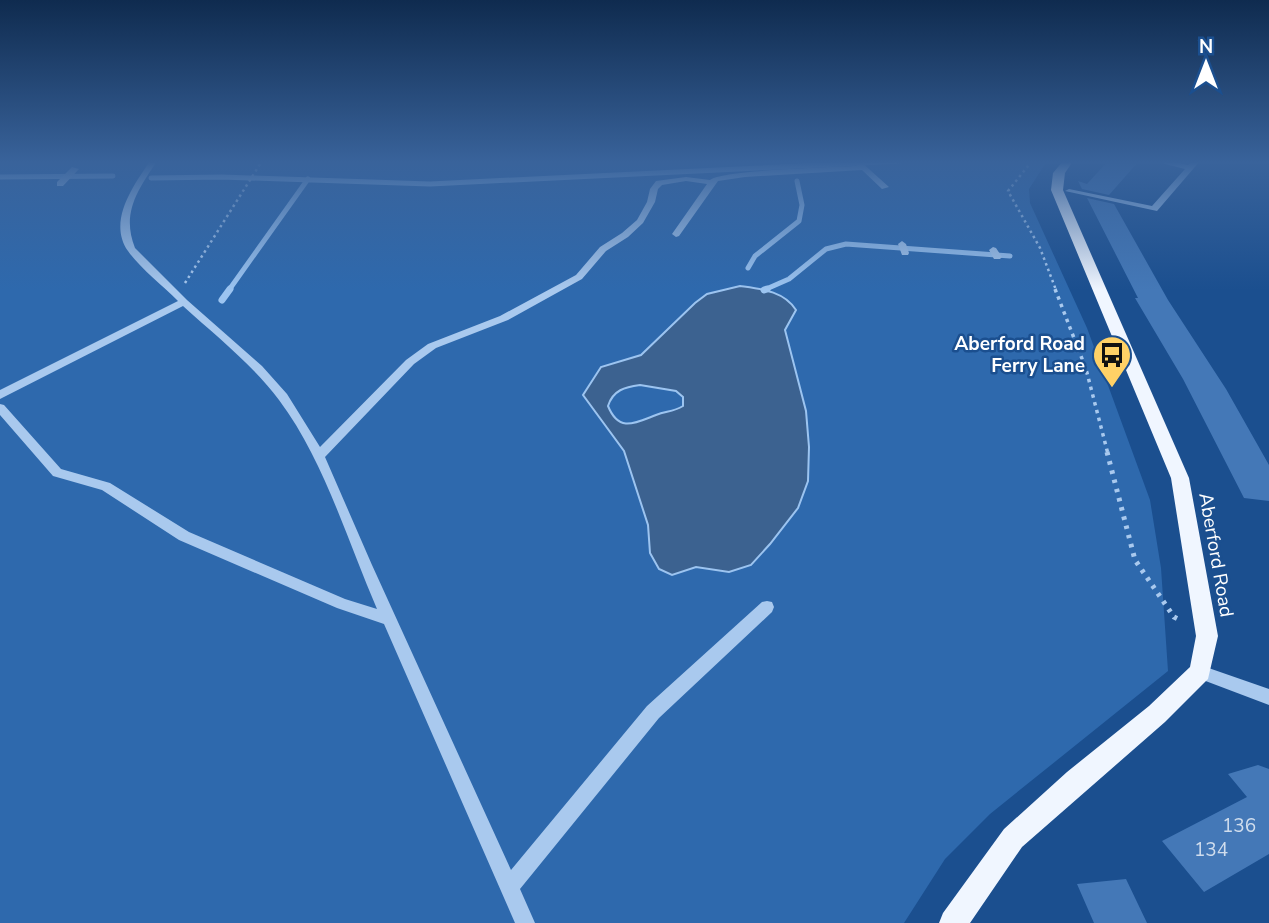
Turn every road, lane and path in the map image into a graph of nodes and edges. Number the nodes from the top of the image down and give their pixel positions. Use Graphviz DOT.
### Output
graph roads {
  1 [pos="127,204"];
  2 [pos="650,204"];
  3 [pos="698,204"];
  4 [pos="1015,204"];
  5 [pos="1063,204"];
  6 [pos="1131,204"];
  7 [pos="1158,204"];
  8 [pos="676,234"];
  9 [pos="184,302"];
  10 [pos="0,395"];
  11 [pos="0,408"];
  12 [pos="318,456"];
  13 [pos="767,607"];
  14 [pos="389,620"];
  15 [pos="1208,636"];
  16 [pos="1200,672"];
  17 [pos="1269,696"];
  18 [pos="509,887"];
  19 [pos="525,923"];
  20 [pos="953,923"];
  1 -- 9 [label="street"];
  2 -- 12 [label="street"];
  3 -- 8 [label="street"];
  4 -- 15 [label="path"];
  5 -- 15 [label="main road, Aberford Road"];
  6 -- 7 [label="lane"];
  9 -- 10 [label="lane"];
  9 -- 12 [label="street"];
  11 -- 14 [label="street"];
  12 -- 14 [label="street"];
  13 -- 18 [label="street"];
  14 -- 18 [label="street"];
  15 -- 16 [label="main road, Aberford Road"];
  16 -- 17 [label="street"];
  16 -- 20 [label="main road"];
  18 -- 19 [label="street"];
}
